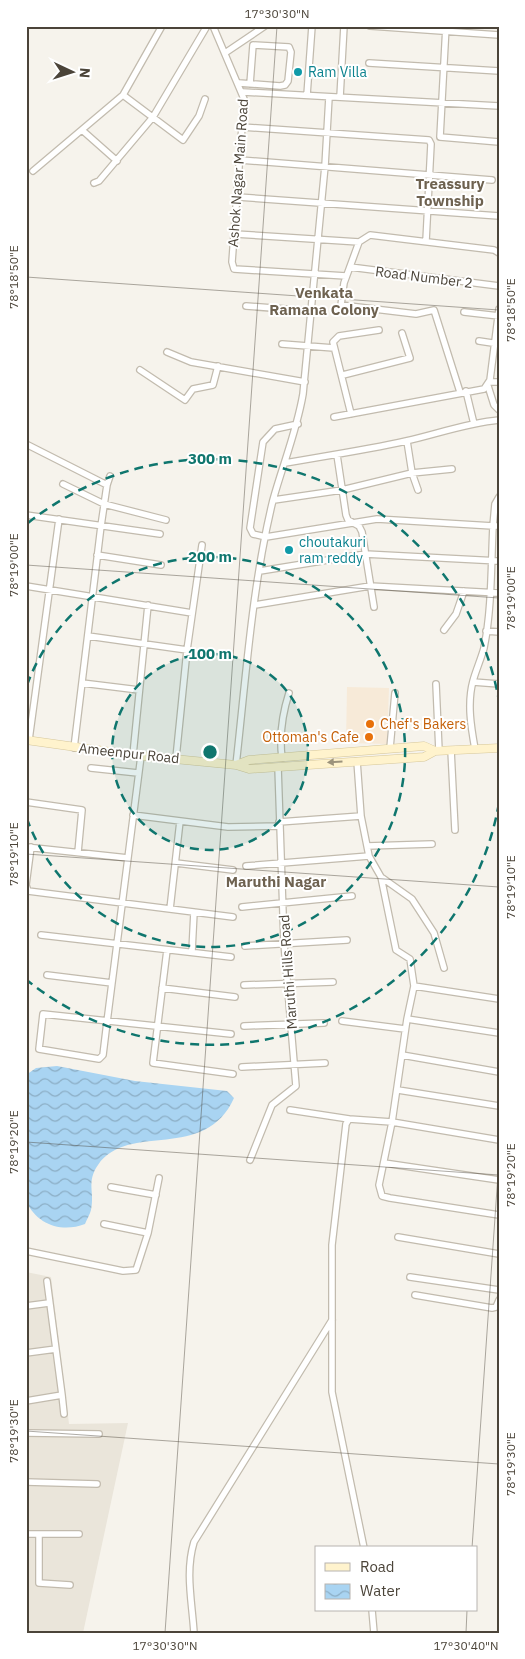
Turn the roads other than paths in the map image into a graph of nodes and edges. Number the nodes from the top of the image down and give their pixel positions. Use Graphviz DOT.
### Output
graph roads {
  1 [pos="162,26"];
  2 [pos="207,26"];
  3 [pos="213,26"];
  4 [pos="265,26"];
  5 [pos="312,26"];
  6 [pos="344,26"];
  7 [pos="370,26"];
  8 [pos="445,29"];
  9 [pos="499,35"];
  10 [pos="225,53"];
  11 [pos="369,63"];
  12 [pos="443,68"];
  13 [pos="499,71"];
  14 [pos="239,83"];
  15 [pos="250,84"];
  16 [pos="243,92"];
  17 [pos="123,95"];
  18 [pos="307,96"];
  19 [pos="329,97"];
  20 [pos="340,97"];
  21 [pos="205,99"];
  22 [pos="442,104"];
  23 [pos="499,106"];
  24 [pos="154,118"];
  25 [pos="242,127"];
  26 [pos="82,130"];
  27 [pos="327,133"];
  28 [pos="499,142"];
  29 [pos="240,160"];
  30 [pos="117,161"];
  31 [pos="325,166"];
  32 [pos="33,171"];
  33 [pos="430,175"];
  34 [pos="492,180"];
  35 [pos="94,182"];
  36 [pos="238,197"];
  37 [pos="321,204"];
  38 [pos="428,211"];
  39 [pos="499,216"];
  40 [pos="235,234"];
  41 [pos="318,238"];
  42 [pos="426,241"];
  43 [pos="359,242"];
  44 [pos="499,253"];
  45 [pos="350,267"];
  46 [pos="313,275"];
  47 [pos="346,276"];
  48 [pos="499,286"];
  49 [pos="246,306"];
  50 [pos="311,311"];
  51 [pos="464,312"];
  52 [pos="498,314"];
  53 [pos="379,330"];
  54 [pos="402,333"];
  55 [pos="479,342"];
  56 [pos="282,344"];
  57 [pos="496,344"];
  58 [pos="309,347"];
  59 [pos="334,348"];
  60 [pos="167,352"];
  61 [pos="218,366"];
  62 [pos="140,370"];
  63 [pos="343,375"];
  64 [pos="305,382"];
  65 [pos="499,382"];
  66 [pos="489,384"];
  67 [pos="463,392"];
  68 [pos="499,410"];
  69 [pos="351,414"];
  70 [pos="334,417"];
  71 [pos="499,420"];
  72 [pos="298,424"];
  73 [pos="474,424"];
  74 [pos="407,441"];
  75 [pos="26,444"];
  76 [pos="337,454"];
  77 [pos="285,463"];
  78 [pos="452,469"];
  79 [pos="412,473"];
  80 [pos="110,476"];
  81 [pos="62,484"];
  82 [pos="107,484"];
  83 [pos="342,490"];
  84 [pos="418,490"];
  85 [pos="499,496"];
  86 [pos="274,500"];
  87 [pos="104,504"];
  88 [pos="26,515"];
  89 [pos="60,519"];
  90 [pos="166,520"];
  91 [pos="351,522"];
  92 [pos="100,526"];
  93 [pos="496,526"];
  94 [pos="160,534"];
  95 [pos="266,537"];
  96 [pos="202,545"];
  97 [pos="365,554"];
  98 [pos="97,555"];
  99 [pos="492,560"];
  100 [pos="499,561"];
  101 [pos="161,565"];
  102 [pos="260,571"];
  103 [pos="26,586"];
  104 [pos="370,586"];
  105 [pos="49,590"];
  106 [pos="464,591"];
  107 [pos="490,593"];
  108 [pos="499,593"];
  109 [pos="93,596"];
  110 [pos="148,605"];
  111 [pos="255,605"];
  112 [pos="374,607"];
  113 [pos="192,613"];
  114 [pos="444,630"];
  115 [pos="486,631"];
  116 [pos="499,632"];
  117 [pos="88,636"];
  118 [pos="144,644"];
  119 [pos="187,650"];
  120 [pos="472,682"];
  121 [pos="82,683"];
  122 [pos="436,684"];
  123 [pos="499,684"];
  124 [pos="140,690"];
  125 [pos="289,693"];
  126 [pos="395,693"];
  127 [pos="28,740"];
  128 [pos="74,748"];
  129 [pos="387,748"];
  130 [pos="499,748"];
  131 [pos="475,749"];
  132 [pos="451,750"];
  133 [pos="437,751"];
  134 [pos="137,755"];
  135 [pos="176,758"];
  136 [pos="282,758"];
  137 [pos="384,759"];
  138 [pos="357,761"];
  139 [pos="236,765"];
  140 [pos="278,767"];
  141 [pos="91,768"];
  142 [pos="138,773"];
  143 [pos="26,802"];
  144 [pos="133,815"];
  145 [pos="361,816"];
  146 [pos="180,820"];
  147 [pos="279,824"];
  148 [pos="455,830"];
  149 [pos="432,844"];
  150 [pos="367,846"];
  151 [pos="29,847"];
  152 [pos="78,852"];
  153 [pos="369,856"];
  154 [pos="128,858"];
  155 [pos="176,863"];
  156 [pos="281,864"];
  157 [pos="246,866"];
  158 [pos="233,870"];
  159 [pos="381,877"];
  160 [pos="27,891"];
  161 [pos="352,896"];
  162 [pos="122,902"];
  163 [pos="283,902"];
  164 [pos="242,907"];
  165 [pos="170,908"];
  166 [pos="194,912"];
  167 [pos="233,917"];
  168 [pos="41,934"];
  169 [pos="347,940"];
  170 [pos="284,943"];
  171 [pos="117,944"];
  172 [pos="245,946"];
  173 [pos="167,950"];
  174 [pos="192,952"];
  175 [pos="231,957"];
  176 [pos="444,968"];
  177 [pos="48,975"];
  178 [pos="333,982"];
  179 [pos="112,983"];
  180 [pos="289,984"];
  181 [pos="244,985"];
  182 [pos="414,986"];
  183 [pos="162,988"];
  184 [pos="235,997"];
  185 [pos="499,999"];
  186 [pos="406,1020"];
  187 [pos="107,1021"];
  188 [pos="342,1021"];
  189 [pos="324,1023"];
  190 [pos="292,1025"];
  191 [pos="157,1026"];
  192 [pos="244,1026"];
  193 [pos="405,1028"];
  194 [pos="499,1033"];
  195 [pos="231,1034"];
  196 [pos="402,1055"];
  197 [pos="325,1063"];
  198 [pos="295,1064"];
  199 [pos="242,1067"];
  200 [pos="499,1072"];
  201 [pos="233,1074"];
  202 [pos="398,1090"];
  203 [pos="499,1106"];
  204 [pos="290,1110"];
  205 [pos="349,1119"];
  206 [pos="392,1122"];
  207 [pos="499,1140"];
  208 [pos="250,1160"];
  209 [pos="384,1163"];
  210 [pos="159,1178"];
  211 [pos="499,1180"];
  212 [pos="111,1186"];
  213 [pos="156,1195"];
  214 [pos="499,1215"];
  215 [pos="104,1224"];
  216 [pos="148,1233"];
  217 [pos="398,1238"];
  218 [pos="26,1251"];
  219 [pos="499,1254"];
  220 [pos="410,1277"];
  221 [pos="47,1282"];
  222 [pos="499,1290"];
  223 [pos="415,1295"];
  224 [pos="499,1300"];
  225 [pos="49,1302"];
  226 [pos="26,1306"];
  227 [pos="332,1320"];
  228 [pos="56,1349"];
  229 [pos="26,1353"];
  230 [pos="62,1395"];
  231 [pos="26,1400"];
  232 [pos="64,1414"];
  233 [pos="26,1434"];
  234 [pos="99,1434"];
  235 [pos="26,1482"];
  236 [pos="98,1484"];
  237 [pos="26,1534"];
  238 [pos="39,1534"];
  239 [pos="79,1534"];
  240 [pos="364,1546"];
  241 [pos="70,1585"];
  242 [pos="372,1612"];
  243 [pos="194,1633"];
  244 [pos="374,1633"];
  1 -- 17 [label="street"];
  2 -- 24 [label="street"];
  3 -- 10 [label="street, Ashok Nagar Main Road"];
  4 -- 10 [label="street"];
  5 -- 18 [label="street"];
  6 -- 20 [label="street"];
  7 -- 8 [label="street"];
  8 -- 9 [label="street"];
  8 -- 12 [label="street"];
  10 -- 14 [label="street, Ashok Nagar Main Road"];
  11 -- 12 [label="street"];
  12 -- 13 [label="street"];
  12 -- 22 [label="street"];
  14 -- 15 [label="street"];
  14 -- 16 [label="street, Ashok Nagar Main Road"];
  15 -- 15 [label="street"];
  16 -- 18 [label="street"];
  16 -- 25 [label="street, Ashok Nagar Main Road"];
  17 -- 24 [label="street"];
  17 -- 26 [label="street"];
  18 -- 19 [label="street"];
  19 -- 20 [label="street"];
  19 -- 27 [label="street"];
  20 -- 22 [label="street"];
  21 -- 24 [label="street"];
  22 -- 23 [label="street"];
  22 -- 28 [label="street"];
  24 -- 30 [label="street"];
  25 -- 27 [label="street"];
  25 -- 29 [label="street, Ashok Nagar Main Road"];
  26 -- 30 [label="street"];
  26 -- 32 [label="street"];
  27 -- 31 [label="street"];
  27 -- 33 [label="street"];
  29 -- 31 [label="street"];
  29 -- 36 [label="street, Ashok Nagar Main Road"];
  30 -- 35 [label="street"];
  31 -- 33 [label="street"];
  31 -- 37 [label="street"];
  33 -- 34 [label="street"];
  33 -- 38 [label="street"];
  36 -- 37 [label="street"];
  36 -- 40 [label="street, Ashok Nagar Main Road"];
  37 -- 38 [label="street"];
  37 -- 41 [label="street"];
  38 -- 39 [label="street"];
  38 -- 42 [label="street"];
  40 -- 41 [label="street"];
  40 -- 46 [label="street, Ashok Nagar Main Road"];
  41 -- 43 [label="street"];
  41 -- 46 [label="street"];
  42 -- 43 [label="street"];
  42 -- 44 [label="street"];
  43 -- 45 [label="street"];
  45 -- 47 [label="street"];
  45 -- 48 [label="street, Road Number 2"];
  46 -- 47 [label="street"];
  46 -- 50 [label="street"];
  47 -- 67 [label="street"];
  49 -- 50 [label="street"];
  50 -- 58 [label="street"];
  51 -- 52 [label="street"];
  52 -- 57 [label="street"];
  53 -- 59 [label="street"];
  54 -- 63 [label="street"];
  55 -- 57 [label="street"];
  56 -- 58 [label="street"];
  57 -- 66 [label="street"];
  58 -- 59 [label="street"];
  58 -- 64 [label="street"];
  59 -- 63 [label="street"];
  60 -- 61 [label="street"];
  61 -- 62 [label="street"];
  61 -- 64 [label="street"];
  63 -- 69 [label="street"];
  64 -- 72 [label="street"];
  65 -- 66 [label="street"];
  66 -- 67 [label="street"];
  66 -- 68 [label="street"];
  67 -- 69 [label="street"];
  67 -- 73 [label="street"];
  69 -- 70 [label="street"];
  71 -- 73 [label="street"];
  72 -- 77 [label="street"];
  72 -- 95 [label="street"];
  73 -- 74 [label="street"];
  74 -- 76 [label="street"];
  74 -- 79 [label="street"];
  75 -- 82 [label="street"];
  76 -- 77 [label="street"];
  76 -- 83 [label="street"];
  77 -- 86 [label="street"];
  78 -- 79 [label="street"];
  79 -- 83 [label="street"];
  79 -- 84 [label="street"];
  80 -- 82 [label="street"];
  81 -- 87 [label="street"];
  82 -- 87 [label="street"];
  83 -- 86 [label="street"];
  83 -- 91 [label="street"];
  85 -- 93 [label="street"];
  86 -- 95 [label="street"];
  87 -- 90 [label="street"];
  87 -- 92 [label="street"];
  88 -- 89 [label="street"];
  89 -- 92 [label="street"];
  89 -- 105 [label="street"];
  91 -- 93 [label="street"];
  91 -- 95 [label="street"];
  91 -- 97 [label="street"];
  92 -- 94 [label="street"];
  92 -- 98 [label="street"];
  93 -- 99 [label="street"];
  95 -- 102 [label="street"];
  96 -- 113 [label="street"];
  97 -- 99 [label="street"];
  97 -- 102 [label="street"];
  97 -- 104 [label="street"];
  98 -- 101 [label="street"];
  98 -- 109 [label="street"];
  99 -- 100 [label="street"];
  99 -- 107 [label="street"];
  102 -- 111 [label="street"];
  103 -- 105 [label="street"];
  104 -- 106 [label="street"];
  104 -- 111 [label="street"];
  104 -- 112 [label="street"];
  105 -- 109 [label="street"];
  105 -- 127 [label="street"];
  106 -- 107 [label="street"];
  106 -- 114 [label="street"];
  107 -- 108 [label="street"];
  107 -- 115 [label="street"];
  109 -- 110 [label="street"];
  109 -- 117 [label="street"];
  110 -- 113 [label="street"];
  110 -- 118 [label="street"];
  111 -- 139 [label="street"];
  113 -- 119 [label="street"];
  115 -- 116 [label="street"];
  115 -- 120 [label="street"];
  117 -- 118 [label="street"];
  117 -- 121 [label="street"];
  118 -- 119 [label="street"];
  118 -- 124 [label="street"];
  119 -- 135 [label="street"];
  120 -- 123 [label="street"];
  120 -- 131 [label="street"];
  121 -- 124 [label="street"];
  121 -- 128 [label="street"];
  122 -- 133 [label="street"];
  124 -- 134 [label="street"];
  125 -- 136 [label="street"];
  126 -- 129 [label="street"];
  127 -- 128 [label="street, Ameenpur Road"];
  128 -- 134 [label="street, Ameenpur Road"];
  129 -- 133 [label="street, Ameenpur Road"];
  129 -- 136 [label="street, Ameenpur Road"];
  129 -- 137 [label="street"];
  130 -- 131 [label="street, Ameenpur Road"];
  131 -- 132 [label="street, Ameenpur Road"];
  132 -- 133 [label="street, Ameenpur Road"];
  132 -- 148 [label="street"];
  133 -- 137 [label="street"];
  134 -- 135 [label="street, Ameenpur Road"];
  134 -- 142 [label="street"];
  135 -- 139 [label="street, Ameenpur Road"];
  136 -- 139 [label="street, Ameenpur Road"];
  137 -- 138 [label="street"];
  138 -- 140 [label="street, one-way"];
  138 -- 145 [label="street"];
  139 -- 140 [label="street"];
  140 -- 147 [label="street, Maruthi Hills Road"];
  141 -- 142 [label="street"];
  142 -- 144 [label="street"];
  143 -- 152 [label="street"];
  144 -- 146 [label="street"];
  144 -- 154 [label="street"];
  145 -- 147 [label="street"];
  145 -- 150 [label="street"];
  146 -- 147 [label="street"];
  146 -- 155 [label="street"];
  147 -- 156 [label="street, Maruthi Hills Road"];
  149 -- 150 [label="street"];
  150 -- 153 [label="street"];
  151 -- 152 [label="street"];
  151 -- 160 [label="street"];
  152 -- 154 [label="street"];
  153 -- 156 [label="street"];
  153 -- 159 [label="street"];
  154 -- 162 [label="street"];
  155 -- 158 [label="street"];
  155 -- 165 [label="street"];
  156 -- 157 [label="street"];
  156 -- 163 [label="street, Maruthi Hills Road"];
  159 -- 176 [label="street"];
  159 -- 182 [label="street"];
  160 -- 162 [label="street"];
  161 -- 163 [label="street"];
  162 -- 165 [label="street"];
  162 -- 171 [label="street"];
  163 -- 164 [label="street"];
  163 -- 170 [label="street, Maruthi Hills Road"];
  165 -- 166 [label="street"];
  166 -- 167 [label="street"];
  166 -- 174 [label="street"];
  168 -- 171 [label="street"];
  169 -- 170 [label="street"];
  170 -- 172 [label="street"];
  170 -- 180 [label="street, Maruthi Hills Road"];
  171 -- 173 [label="street"];
  171 -- 179 [label="street"];
  173 -- 174 [label="street"];
  173 -- 183 [label="street"];
  174 -- 175 [label="street"];
  177 -- 179 [label="street"];
  178 -- 180 [label="street"];
  179 -- 187 [label="street"];
  180 -- 181 [label="street"];
  180 -- 190 [label="street, Maruthi Hills Road"];
  182 -- 185 [label="street"];
  182 -- 186 [label="street"];
  183 -- 184 [label="street"];
  183 -- 191 [label="street"];
  186 -- 193 [label="street"];
  186 -- 194 [label="street"];
  187 -- 187 [label="street"];
  187 -- 191 [label="street"];
  188 -- 193 [label="street"];
  189 -- 190 [label="street"];
  190 -- 192 [label="street"];
  190 -- 198 [label="street, Maruthi Hills Road"];
  191 -- 195 [label="street"];
  191 -- 201 [label="street"];
  193 -- 196 [label="street"];
  196 -- 200 [label="street"];
  196 -- 202 [label="street"];
  197 -- 198 [label="street"];
  198 -- 199 [label="street"];
  198 -- 208 [label="street, Maruthi Hills Road"];
  202 -- 203 [label="street"];
  202 -- 206 [label="street"];
  204 -- 205 [label="street"];
  205 -- 206 [label="street"];
  205 -- 227 [label="street"];
  206 -- 207 [label="street"];
  206 -- 209 [label="street"];
  209 -- 211 [label="street"];
  209 -- 214 [label="street"];
  210 -- 213 [label="street"];
  212 -- 213 [label="street"];
  213 -- 216 [label="street"];
  215 -- 216 [label="street"];
  216 -- 218 [label="street"];
  217 -- 219 [label="street"];
  220 -- 222 [label="street"];
  221 -- 225 [label="street"];
  223 -- 224 [label="street"];
  225 -- 226 [label="street"];
  225 -- 228 [label="street"];
  227 -- 240 [label="street"];
  227 -- 243 [label="street"];
  228 -- 229 [label="street"];
  228 -- 230 [label="street"];
  230 -- 231 [label="street"];
  230 -- 232 [label="street"];
  233 -- 234 [label="street"];
  235 -- 236 [label="street"];
  237 -- 238 [label="street"];
  238 -- 239 [label="street"];
  238 -- 241 [label="street"];
  242 -- 244 [label="street"];
}
